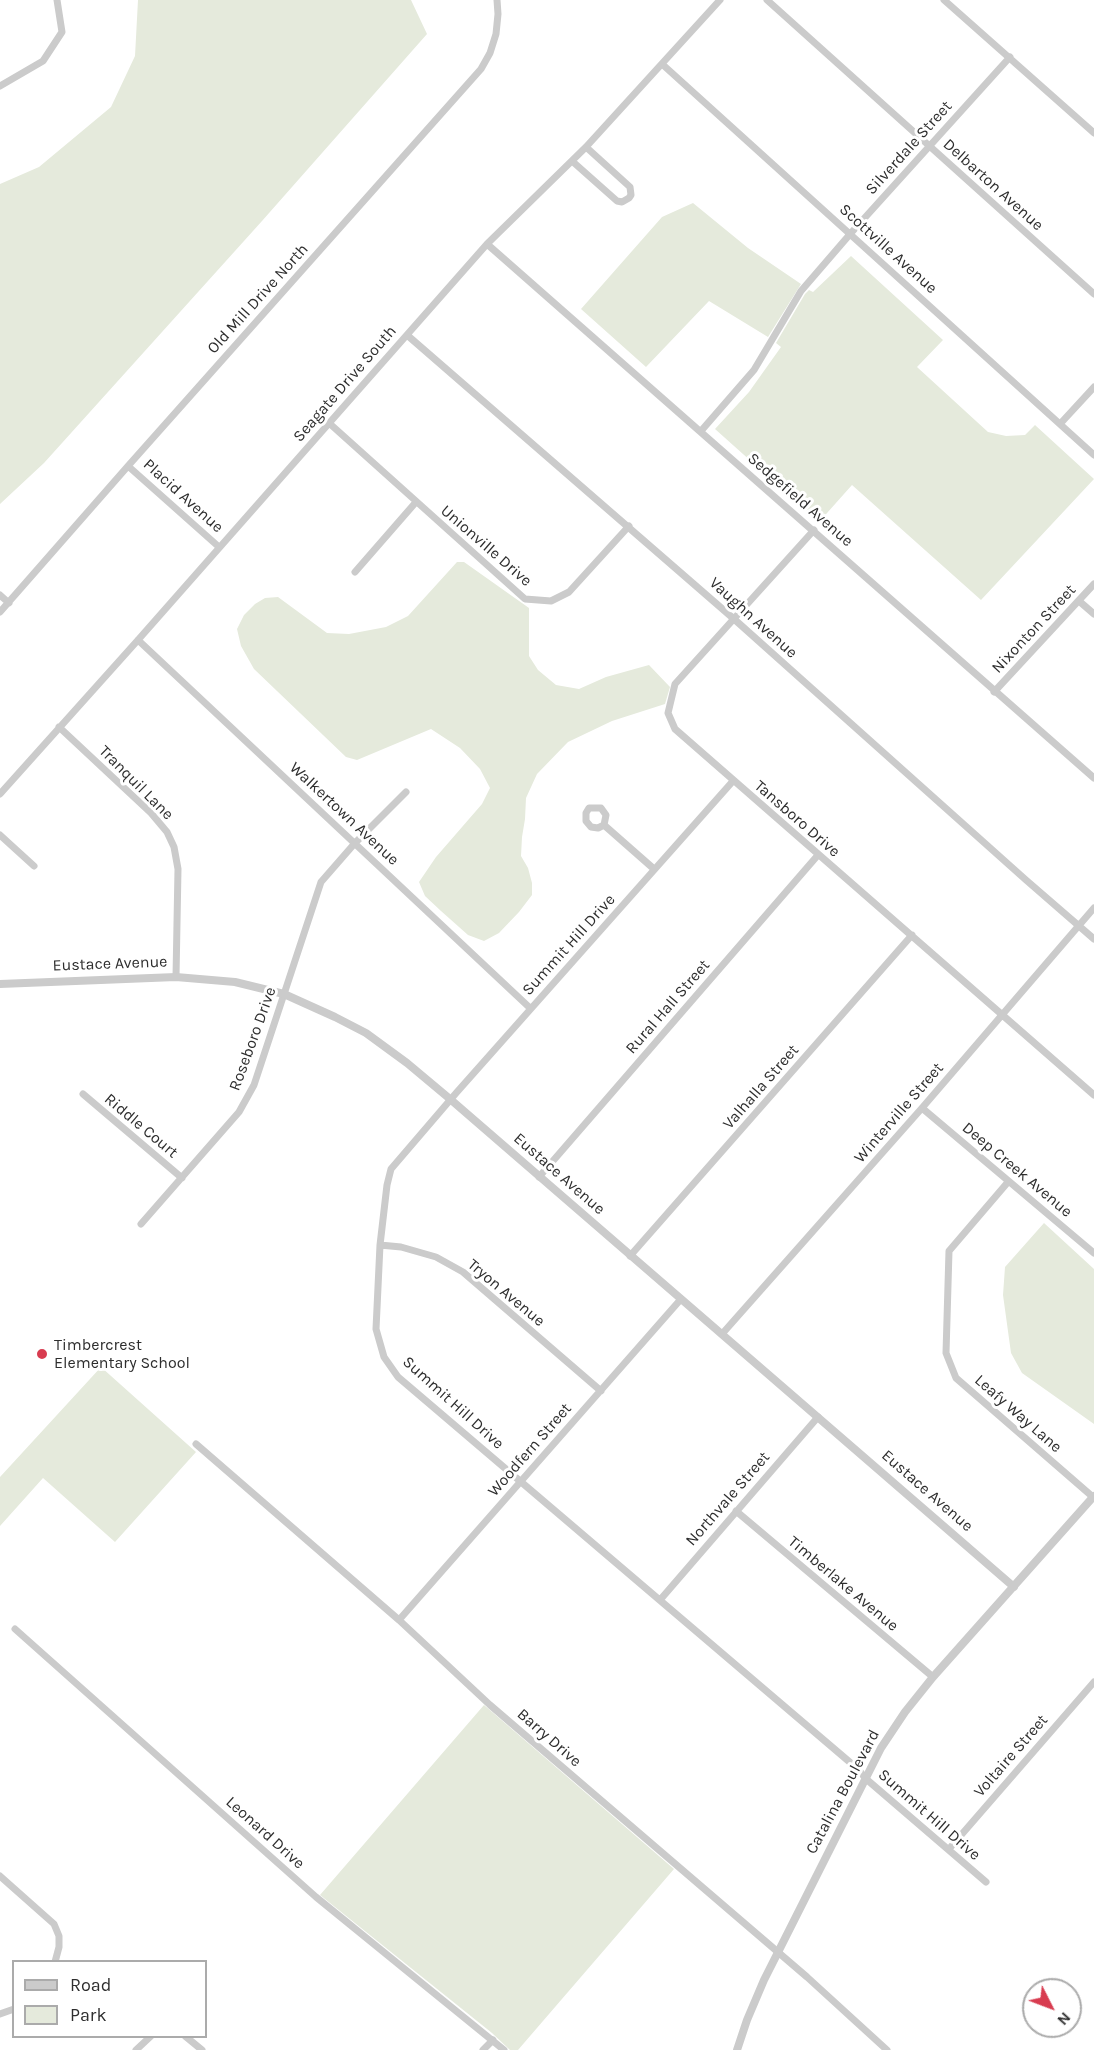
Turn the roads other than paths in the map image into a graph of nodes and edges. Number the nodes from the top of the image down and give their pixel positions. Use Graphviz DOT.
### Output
graph roads {
  1 [pos="57,0"];
  2 [pos="497,0"];
  3 [pos="720,0"];
  4 [pos="767,0"];
  5 [pos="947,1"];
  6 [pos="1010,57"];
  7 [pos="662,63"];
  8 [pos="0,86"];
  9 [pos="1094,133"];
  10 [pos="930,146"];
  11 [pos="586,147"];
  12 [pos="572,161"];
  13 [pos="850,233"];
  14 [pos="487,244"];
  15 [pos="1094,294"];
  16 [pos="407,335"];
  17 [pos="1094,387"];
  18 [pos="329,423"];
  19 [pos="1060,424"];
  20 [pos="701,431"];
  21 [pos="1094,455"];
  22 [pos="128,466"];
  23 [pos="416,502"];
  24 [pos="629,526"];
  25 [pos="814,530"];
  26 [pos="219,547"];
  27 [pos="355,572"];
  28 [pos="1094,584"];
  29 [pos="0,595"];
  30 [pos="1079,600"];
  31 [pos="9,603"];
  32 [pos="0,612"];
  33 [pos="1094,614"];
  34 [pos="734,619"];
  35 [pos="138,640"];
  36 [pos="994,692"];
  37 [pos="58,727"];
  38 [pos="1094,778"];
  39 [pos="733,781"];
  40 [pos="406,792"];
  41 [pos="0,794"];
  42 [pos="604,825"];
  43 [pos="0,835"];
  44 [pos="356,843"];
  45 [pos="818,855"];
  46 [pos="34,866"];
  47 [pos="654,868"];
  48 [pos="1094,908"];
  49 [pos="1079,925"];
  50 [pos="912,935"];
  51 [pos="1094,939"];
  52 [pos="176,977"];
  53 [pos="0,984"];
  54 [pos="284,994"];
  55 [pos="530,1008"];
  56 [pos="1002,1016"];
  57 [pos="83,1094"];
  58 [pos="1094,1095"];
  59 [pos="450,1099"];
  60 [pos="922,1108"];
  61 [pos="539,1177"];
  62 [pos="182,1178"];
  63 [pos="1008,1182"];
  64 [pos="141,1224"];
  65 [pos="380,1245"];
  66 [pos="1094,1253"];
  67 [pos="630,1256"];
  68 [pos="681,1299"];
  69 [pos="722,1334"];
  70 [pos="601,1390"];
  71 [pos="818,1417"];
  72 [pos="196,1444"];
  73 [pos="521,1480"];
  74 [pos="1094,1497"];
  75 [pos="736,1511"];
  76 [pos="1014,1587"];
  77 [pos="660,1600"];
  78 [pos="399,1620"];
  79 [pos="15,1629"];
  80 [pos="933,1677"];
  81 [pos="1094,1682"];
  82 [pos="865,1778"];
  83 [pos="949,1849"];
  84 [pos="0,1876"];
  85 [pos="986,1882"];
  86 [pos="777,1953"];
  87 [pos="56,1960"];
  88 [pos="150,2038"];
  89 [pos="186,2038"];
  90 [pos="493,2040"];
  91 [pos="136,2050"];
  92 [pos="202,2050"];
  93 [pos="483,2050"];
  94 [pos="504,2050"];
  95 [pos="737,2050"];
  96 [pos="887,2050"];
  1 -- 8 [label="street"];
  2 -- 22 [label="street, Old Mill Drive North"];
  3 -- 7 [label="street, Seagate Drive South"];
  4 -- 10 [label="street, Delbarton Avenue"];
  5 -- 6 [label="street"];
  6 -- 9 [label="street"];
  6 -- 10 [label="street, Silverdale Street"];
  7 -- 11 [label="street, Seagate Drive South"];
  7 -- 13 [label="street, Scottville Avenue"];
  10 -- 13 [label="street, Silverdale Street"];
  10 -- 15 [label="street, Delbarton Avenue"];
  11 -- 12 [label="street, Seagate Drive South"];
  11 -- 12 [label="street"];
  12 -- 14 [label="street, Seagate Drive South"];
  13 -- 19 [label="street, Scottville Avenue"];
  13 -- 20 [label="street, Silverdale Street"];
  14 -- 16 [label="street, Seagate Drive South"];
  14 -- 20 [label="street, Sedgefield Avenue"];
  16 -- 18 [label="street, Seagate Drive South"];
  16 -- 24 [label="street, Vaughn Avenue"];
  17 -- 19 [label="street"];
  18 -- 23 [label="street, Unionville Drive"];
  18 -- 26 [label="street, Seagate Drive South"];
  19 -- 21 [label="street, Scottville Avenue"];
  20 -- 25 [label="street, Sedgefield Avenue"];
  22 -- 26 [label="street, Placid Avenue"];
  22 -- 31 [label="street, Old Mill Drive North"];
  23 -- 24 [label="street, Unionville Drive"];
  23 -- 27 [label="street"];
  24 -- 34 [label="street, Vaughn Avenue"];
  25 -- 34 [label="street, Tansboro Drive"];
  25 -- 36 [label="street, Sedgefield Avenue"];
  26 -- 35 [label="street, Seagate Drive South"];
  28 -- 30 [label="street, Nixonton Street"];
  29 -- 31 [label="street"];
  30 -- 33 [label="street"];
  30 -- 36 [label="street, Nixonton Street"];
  31 -- 32 [label="street, Old Mill Drive North"];
  34 -- 39 [label="street, Tansboro Drive"];
  34 -- 49 [label="street, Vaughn Avenue"];
  35 -- 37 [label="street, Seagate Drive South"];
  35 -- 44 [label="street, Walkertown Avenue"];
  36 -- 38 [label="street, Sedgefield Avenue"];
  37 -- 41 [label="street, Seagate Drive South"];
  37 -- 52 [label="street, Tranquil Lane"];
  39 -- 45 [label="street, Tansboro Drive"];
  39 -- 47 [label="street, Summit Hill Drive"];
  40 -- 44 [label="street, Roseboro Drive"];
  42 -- 47 [label="street"];
  43 -- 46 [label="street"];
  44 -- 54 [label="street, Roseboro Drive"];
  44 -- 55 [label="street, Walkertown Avenue"];
  45 -- 50 [label="street, Tansboro Drive"];
  45 -- 61 [label="street, Rural Hall Street"];
  47 -- 55 [label="street, Summit Hill Drive"];
  48 -- 49 [label="street, Winterville Street"];
  49 -- 51 [label="street, Vaughn Avenue"];
  49 -- 56 [label="street, Winterville Street"];
  50 -- 56 [label="street, Tansboro Drive"];
  50 -- 67 [label="street, Valhalla Street"];
  52 -- 53 [label="street, Eustace Avenue"];
  52 -- 54 [label="street, Eustace Avenue"];
  54 -- 59 [label="street, Eustace Avenue"];
  54 -- 62 [label="street, Roseboro Drive"];
  55 -- 59 [label="street, Summit Hill Drive"];
  56 -- 58 [label="street, Tansboro Drive"];
  56 -- 60 [label="street, Winterville Street"];
  57 -- 62 [label="street, Riddle Court"];
  59 -- 61 [label="street, Eustace Avenue"];
  59 -- 65 [label="street, Summit Hill Drive"];
  60 -- 63 [label="street, Deep Creek Avenue"];
  60 -- 69 [label="street, Winterville Street"];
  61 -- 67 [label="street, Eustace Avenue"];
  62 -- 64 [label="street, Roseboro Drive"];
  63 -- 66 [label="street, Deep Creek Avenue"];
  63 -- 74 [label="street, Leafy Way Lane"];
  65 -- 70 [label="street, Tryon Avenue"];
  65 -- 73 [label="street, Summit Hill Drive"];
  67 -- 68 [label="street, Eustace Avenue"];
  68 -- 69 [label="street, Eustace Avenue"];
  68 -- 70 [label="street, Woodfern Street"];
  69 -- 71 [label="street, Eustace Avenue"];
  70 -- 73 [label="street, Woodfern Street"];
  71 -- 75 [label="street, Northvale Street"];
  71 -- 76 [label="street, Eustace Avenue"];
  72 -- 78 [label="street, Barry Drive"];
  73 -- 77 [label="street, Summit Hill Drive"];
  73 -- 78 [label="street, Woodfern Street"];
  74 -- 76 [label="street, Catalina Boulevard"];
  75 -- 77 [label="street, Northvale Street"];
  75 -- 80 [label="street, Timberlake Avenue"];
  76 -- 80 [label="street, Catalina Boulevard"];
  77 -- 82 [label="street, Summit Hill Drive"];
  78 -- 86 [label="street, Barry Drive"];
  79 -- 90 [label="street, Leonard Drive"];
  80 -- 82 [label="street, Catalina Boulevard"];
  81 -- 83 [label="street, Voltaire Street"];
  82 -- 83 [label="street, Summit Hill Drive"];
  82 -- 86 [label="street, Catalina Boulevard"];
  83 -- 85 [label="street, Summit Hill Drive"];
  84 -- 87 [label="street"];
  86 -- 95 [label="street, Catalina Boulevard"];
  86 -- 96 [label="street, Barry Drive"];
  88 -- 91 [label="street"];
  89 -- 92 [label="street"];
  90 -- 93 [label="street"];
  90 -- 94 [label="street, Leonard Drive"];
}
